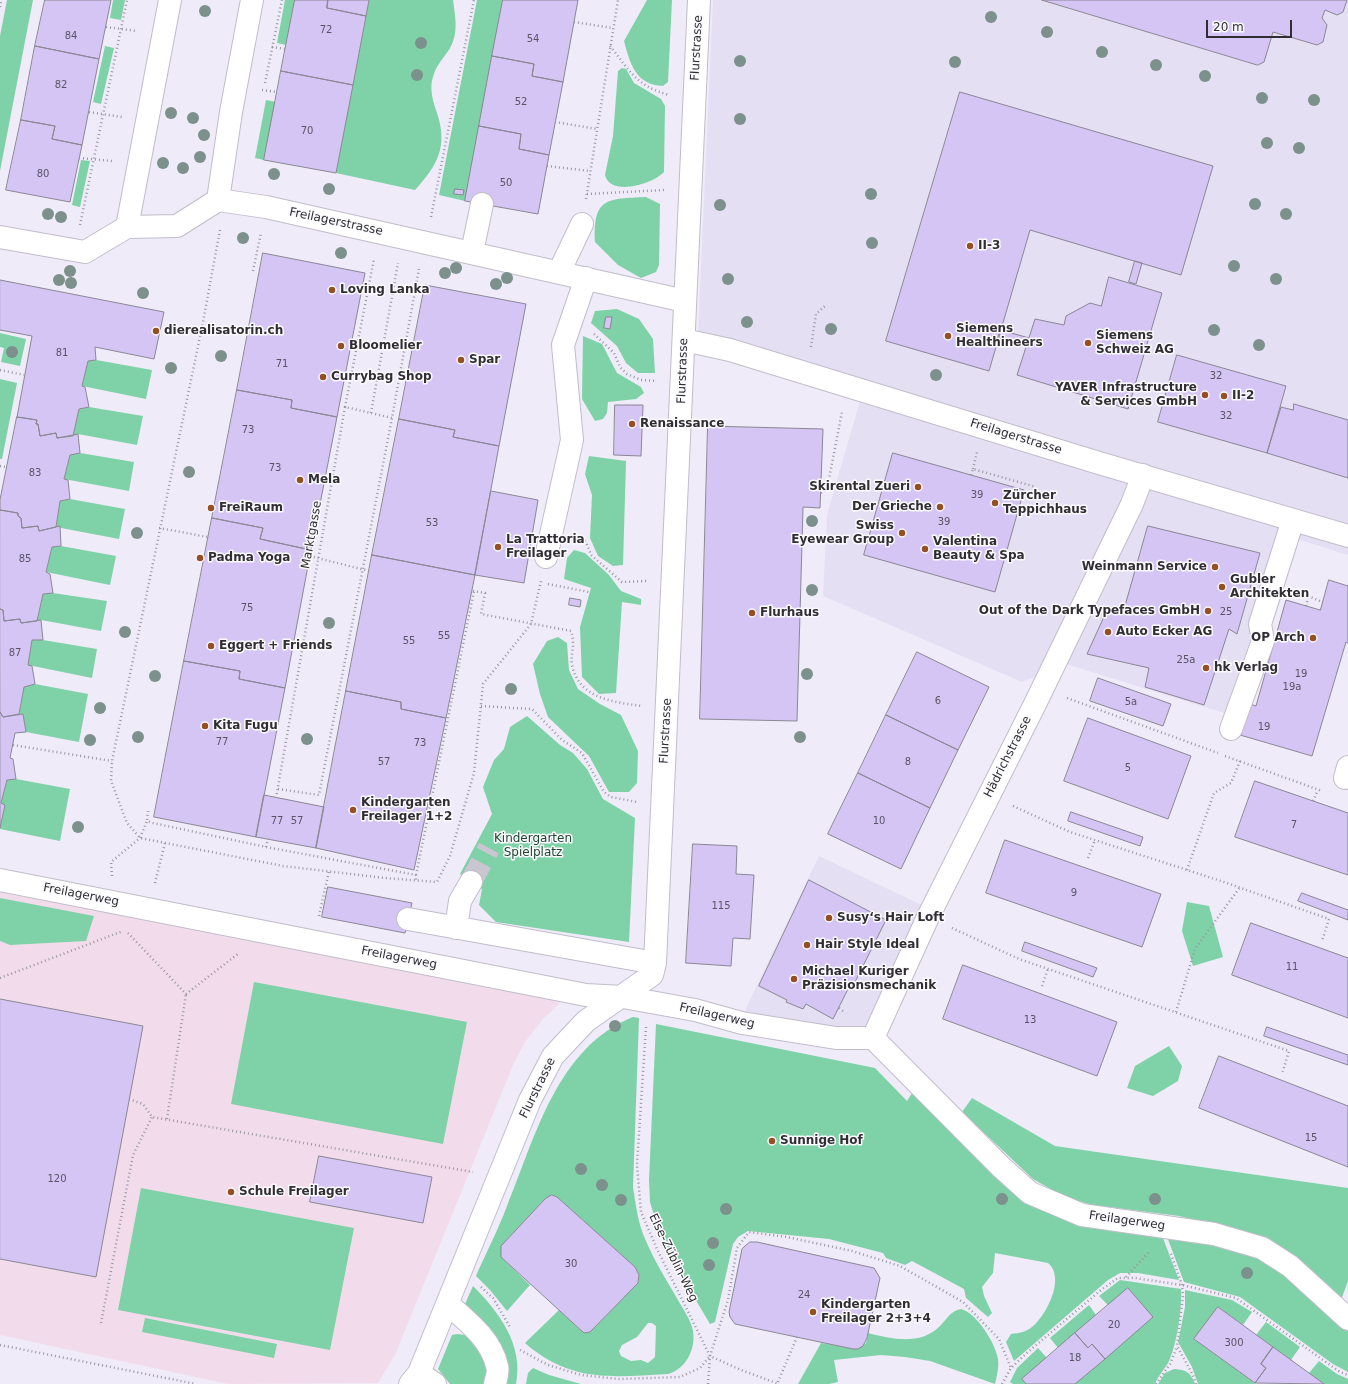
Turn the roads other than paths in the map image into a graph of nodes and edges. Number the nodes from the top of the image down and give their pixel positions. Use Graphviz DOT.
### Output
graph roads {
  1 [pos="170,0"];
  2 [pos="252,0"];
  3 [pos="699,0"];
  4 [pos="218,200"];
  5 [pos="482,204"];
  6 [pos="582,224"];
  7 [pos="127,227"];
  8 [pos="0,237"];
  9 [pos="462,250"];
  10 [pos="558,272"];
  11 [pos="586,278"];
  12 [pos="685,301"];
  13 [pos="684,340"];
  14 [pos="1143,475"];
  15 [pos="1293,520"];
  16 [pos="1348,536"];
  17 [pos="546,557"];
  18 [pos="1231,729"];
  19 [pos="0,880"];
  20 [pos="471,882"];
  21 [pos="408,919"];
  22 [pos="456,928"];
  23 [pos="655,964"];
  24 [pos="623,997"];
  25 [pos="873,1038"];
  26 [pos="448,1304"];
  27 [pos="1348,1319"];
  28 [pos="422,1380"];
  29 [pos="495,1384"];
  1 -- 7 [label="street"];
  2 -- 4 [label="street"];
  3 -- 12 [label="street, Flurstrasse"];
  4 -- 7 [label="street"];
  4 -- 9 [label="street, Freilagerstrasse"];
  5 -- 9 [label="street"];
  6 -- 10 [label="street"];
  7 -- 8 [label="street"];
  9 -- 10 [label="street, Freilagerstrasse"];
  10 -- 11 [label="street, Freilagerstrasse"];
  11 -- 12 [label="street, Freilagerstrasse"];
  11 -- 17 [label="street"];
  12 -- 13 [label="street, Flurstrasse"];
  13 -- 14 [label="street, Freilagerstrasse"];
  13 -- 23 [label="street, Flurstrasse"];
  14 -- 15 [label="street, Freilagerstrasse"];
  14 -- 25 [label="street, Hädrichstrasse"];
  15 -- 16 [label="street, Freilagerstrasse"];
  15 -- 18 [label="street"];
  19 -- 24 [label="street, Freilagerweg"];
  20 -- 22 [label="street"];
  21 -- 22 [label="street"];
  22 -- 23 [label="street"];
  23 -- 24 [label="street, Flurstrasse"];
  24 -- 25 [label="street, Freilagerweg"];
  24 -- 26 [label="street, Flurstrasse"];
  25 -- 27 [label="street, Freilagerweg"];
  26 -- 28 [label="street, Flurstrasse"];
  26 -- 29 [label="street"];
}
